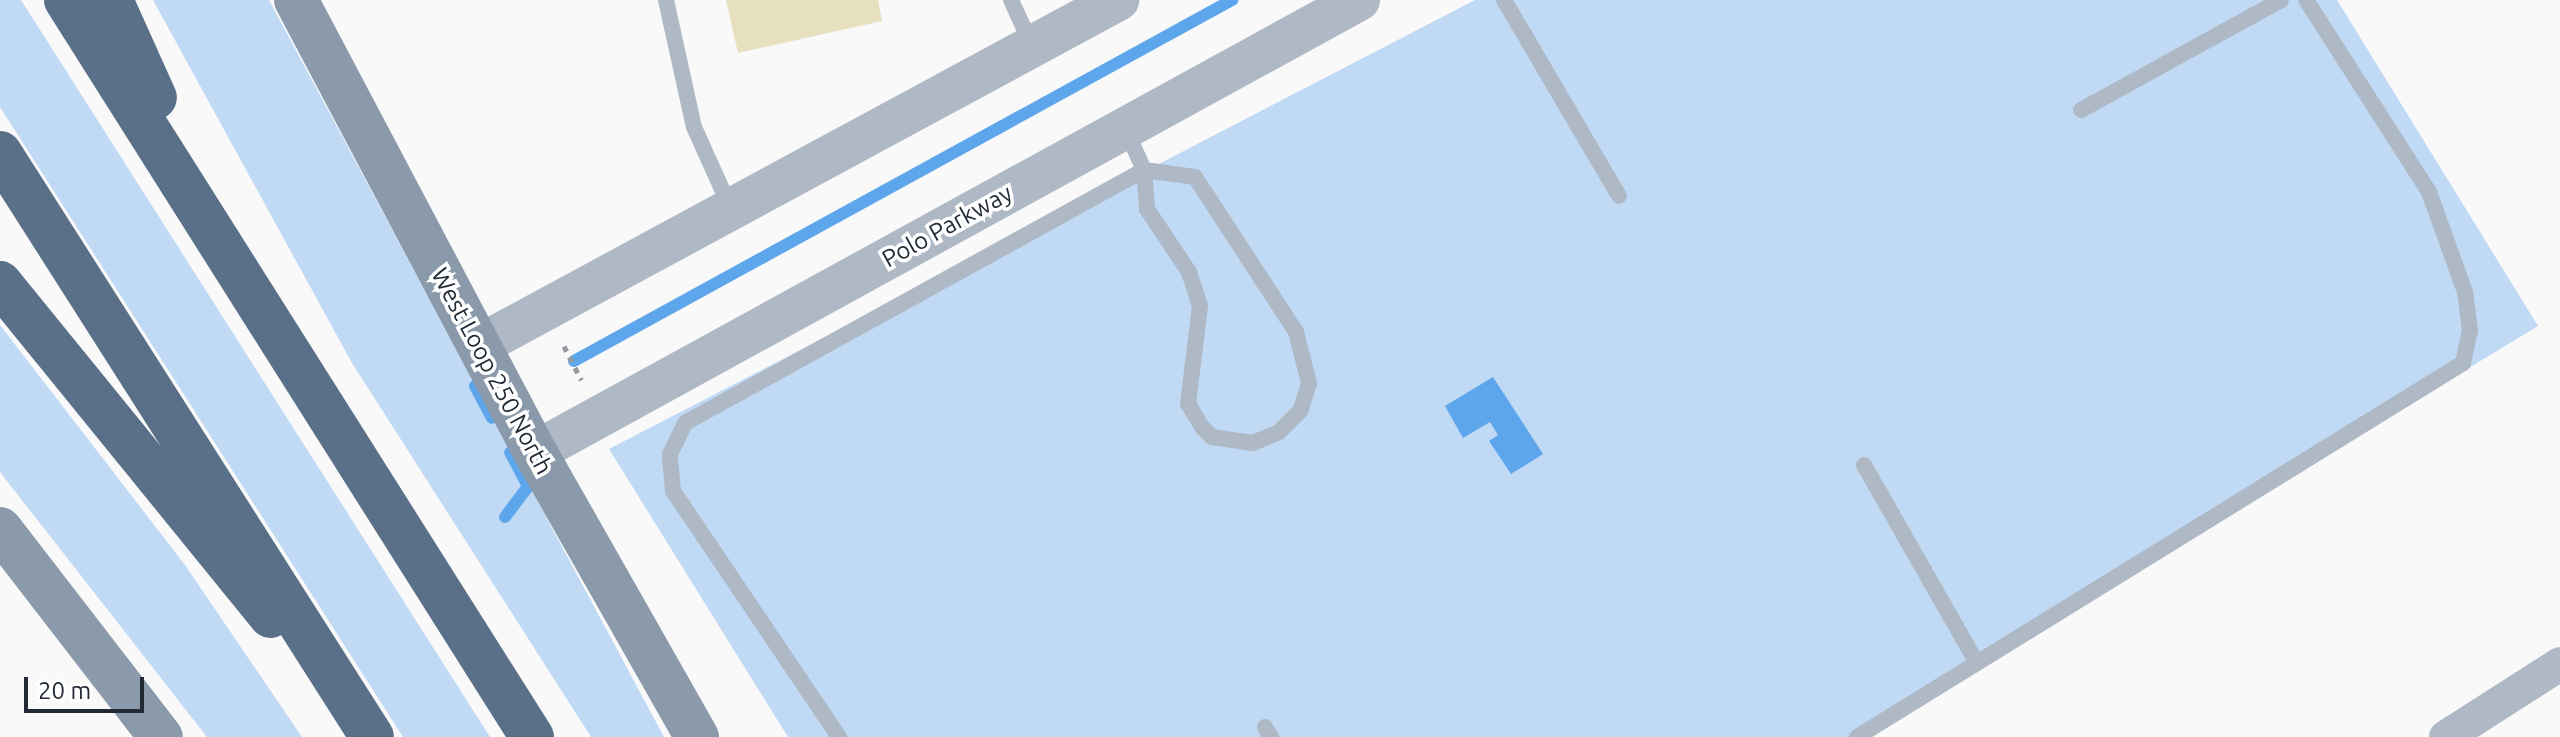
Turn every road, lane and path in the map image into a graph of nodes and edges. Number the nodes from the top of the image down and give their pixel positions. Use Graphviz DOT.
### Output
graph roads {
  1 [pos="66,0"];
  2 [pos="111,0"];
  3 [pos="296,0"];
  4 [pos="666,0"];
  5 [pos="1011,0"];
  6 [pos="1118,0"];
  7 [pos="1359,0"];
  8 [pos="1504,0"];
  9 [pos="2281,0"];
  10 [pos="2306,0"];
  11 [pos="1032,46"];
  12 [pos="2081,110"];
  13 [pos="1125,128"];
  14 [pos="0,153"];
  15 [pos="1144,170"];
  16 [pos="1619,196"];
  17 [pos="731,209"];
  18 [pos="0,283"];
  19 [pos="273,327"];
  20 [pos="558,334"];
  21 [pos="478,346"];
  22 [pos="582,382"];
  23 [pos="535,452"];
  24 [pos="1864,465"];
  25 [pos="0,529"];
  26 [pos="1977,663"];
  27 [pos="2560,664"];
  28 [pos="333,676"];
  29 [pos="161,737"];
  30 [pos="372,737"];
  31 [pos="532,737"];
  32 [pos="697,737"];
  33 [pos="839,737"];
  34 [pos="1857,737"];
  35 [pos="2446,737"];
  1 -- 19 [label="highway"];
  2 -- 19 [label="highway"];
  3 -- 21 [label="main road, West Loop 250 North"];
  4 -- 17 [label="lane"];
  5 -- 11 [label="lane"];
  6 -- 11 [label="street"];
  7 -- 13 [label="street, Polo Parkway"];
  8 -- 16 [label="lane"];
  9 -- 12 [label="lane"];
  10 -- 26 [label="lane"];
  11 -- 17 [label="street"];
  13 -- 15 [label="lane"];
  13 -- 23 [label="street, Polo Parkway"];
  14 -- 28 [label="highway"];
  15 -- 15 [label="lane"];
  15 -- 33 [label="lane"];
  17 -- 21 [label="street"];
  18 -- 28 [label="highway"];
  19 -- 31 [label="highway"];
  20 -- 22 [label="path"];
  21 -- 23 [label="main road, West Loop 250 North"];
  23 -- 32 [label="main road, West Loop 250 North"];
  24 -- 26 [label="lane"];
  25 -- 29 [label="main road"];
  26 -- 34 [label="lane"];
  27 -- 35 [label="street"];
  28 -- 30 [label="highway"];
}
